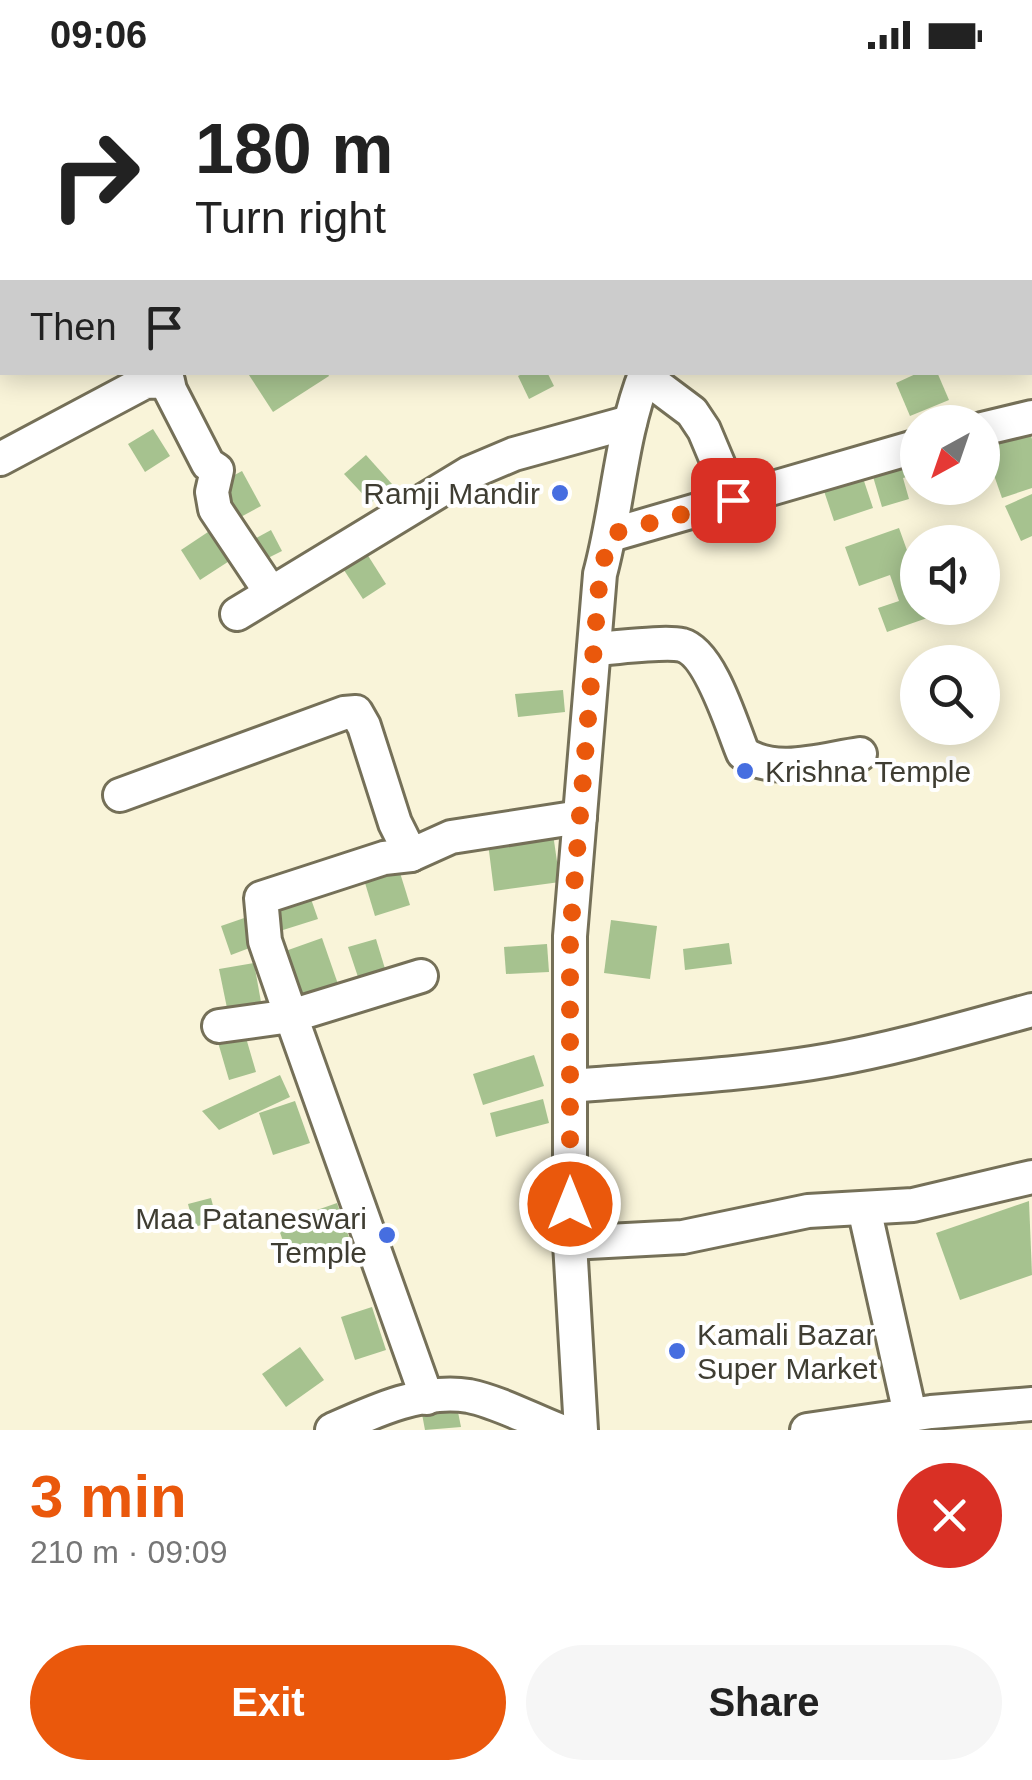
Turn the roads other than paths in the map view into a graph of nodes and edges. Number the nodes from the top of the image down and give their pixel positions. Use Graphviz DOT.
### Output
graph roads {
  1 [pos="645,375"];
  2 [pos="646,375"];
  3 [pos="1032,417"];
  4 [pos="630,422"];
  5 [pos="1000,425"];
  6 [pos="900,451"];
  7 [pos="0,460"];
  8 [pos="733,500"];
  9 [pos="611,534"];
  10 [pos="271,593"];
  11 [pos="237,614"];
  12 [pos="594,650"];
  13 [pos="860,754"];
  14 [pos="120,796"];
  15 [pos="580,816"];
  16 [pos="411,855"];
  17 [pos="420,976"];
  18 [pos="1032,1010"];
  19 [pos="291,1016"];
  20 [pos="219,1026"];
  21 [pos="570,1086"];
  22 [pos="1032,1177"];
  23 [pos="864,1208"];
  24 [pos="570,1243"];
  25 [pos="426,1398"];
  26 [pos="1032,1404"];
  27 [pos="910,1414"];
  28 [pos="826,1428"];
  29 [pos="332,1430"];
  30 [pos="558,1430"];
  31 [pos="581,1430"];
  1 -- 4 [label="street"];
  2 -- 8 [label="street"];
  3 -- 5 [label="street"];
  4 -- 9 [label="street"];
  4 -- 10 [label="street"];
  6 -- 8 [label="street"];
  7 -- 10 [label="street"];
  8 -- 9 [label="street"];
  9 -- 12 [label="street"];
  10 -- 11 [label="street"];
  12 -- 13 [label="street"];
  12 -- 15 [label="street"];
  14 -- 16 [label="street"];
  15 -- 16 [label="street"];
  15 -- 21 [label="street"];
  16 -- 19 [label="street"];
  17 -- 19 [label="street"];
  18 -- 21 [label="street"];
  19 -- 20 [label="street"];
  19 -- 25 [label="street"];
  21 -- 24 [label="street"];
  22 -- 23 [label="street"];
  23 -- 24 [label="street"];
  23 -- 27 [label="street"];
  24 -- 31 [label="street"];
  25 -- 29 [label="street"];
  25 -- 30 [label="street"];
  26 -- 27 [label="street"];
  27 -- 28 [label="street"];
}
